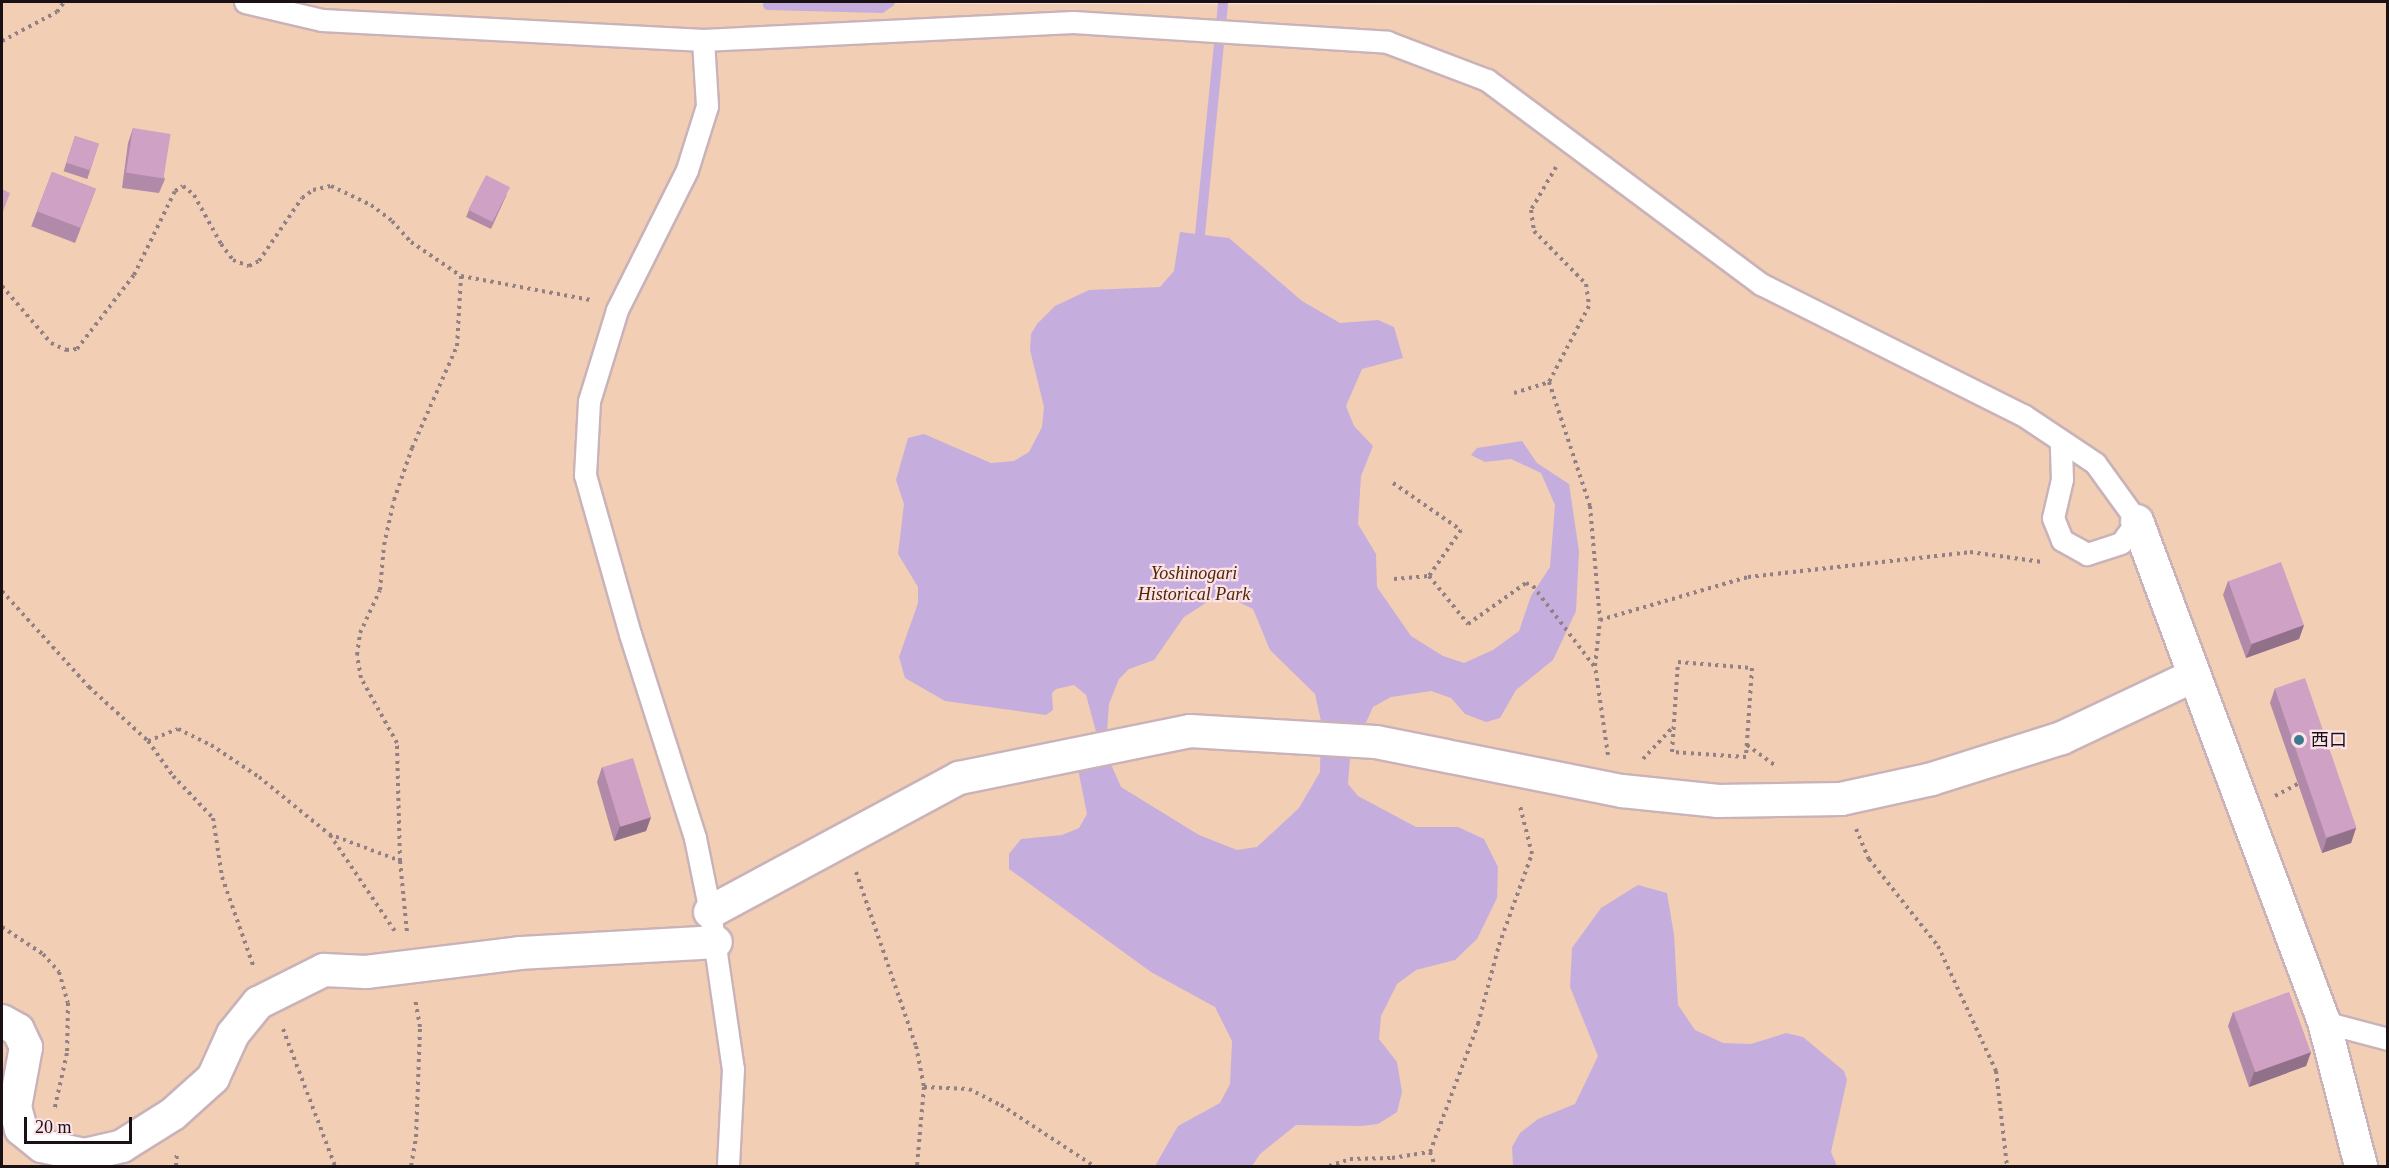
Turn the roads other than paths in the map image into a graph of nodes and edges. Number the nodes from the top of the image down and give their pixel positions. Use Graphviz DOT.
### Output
graph roads {
  1 [pos="245,2"];
  2 [pos="703,40"];
  3 [pos="2061,441"];
  4 [pos="2137,521"];
  5 [pos="2193,676"];
  6 [pos="710,912"];
  7 [pos="716,942"];
  8 [pos="2,1022"];
  9 [pos="2324,1022"];
  10 [pos="2388,1039"];
  11 [pos="38,1156"];
  12 [pos="728,1167"];
  13 [pos="2361,1167"];
  1 -- 2 [label="lane"];
  2 -- 3 [label="lane"];
  2 -- 6 [label="lane"];
  3 -- 4 [label="lane"];
  3 -- 4 [label="lane"];
  4 -- 5 [label="street"];
  5 -- 6 [label="street"];
  5 -- 9 [label="street"];
  6 -- 7 [label="lane"];
  7 -- 11 [label="street"];
  7 -- 12 [label="lane"];
  8 -- 11 [label="street"];
  9 -- 10 [label="lane"];
  9 -- 13 [label="street"];
}
